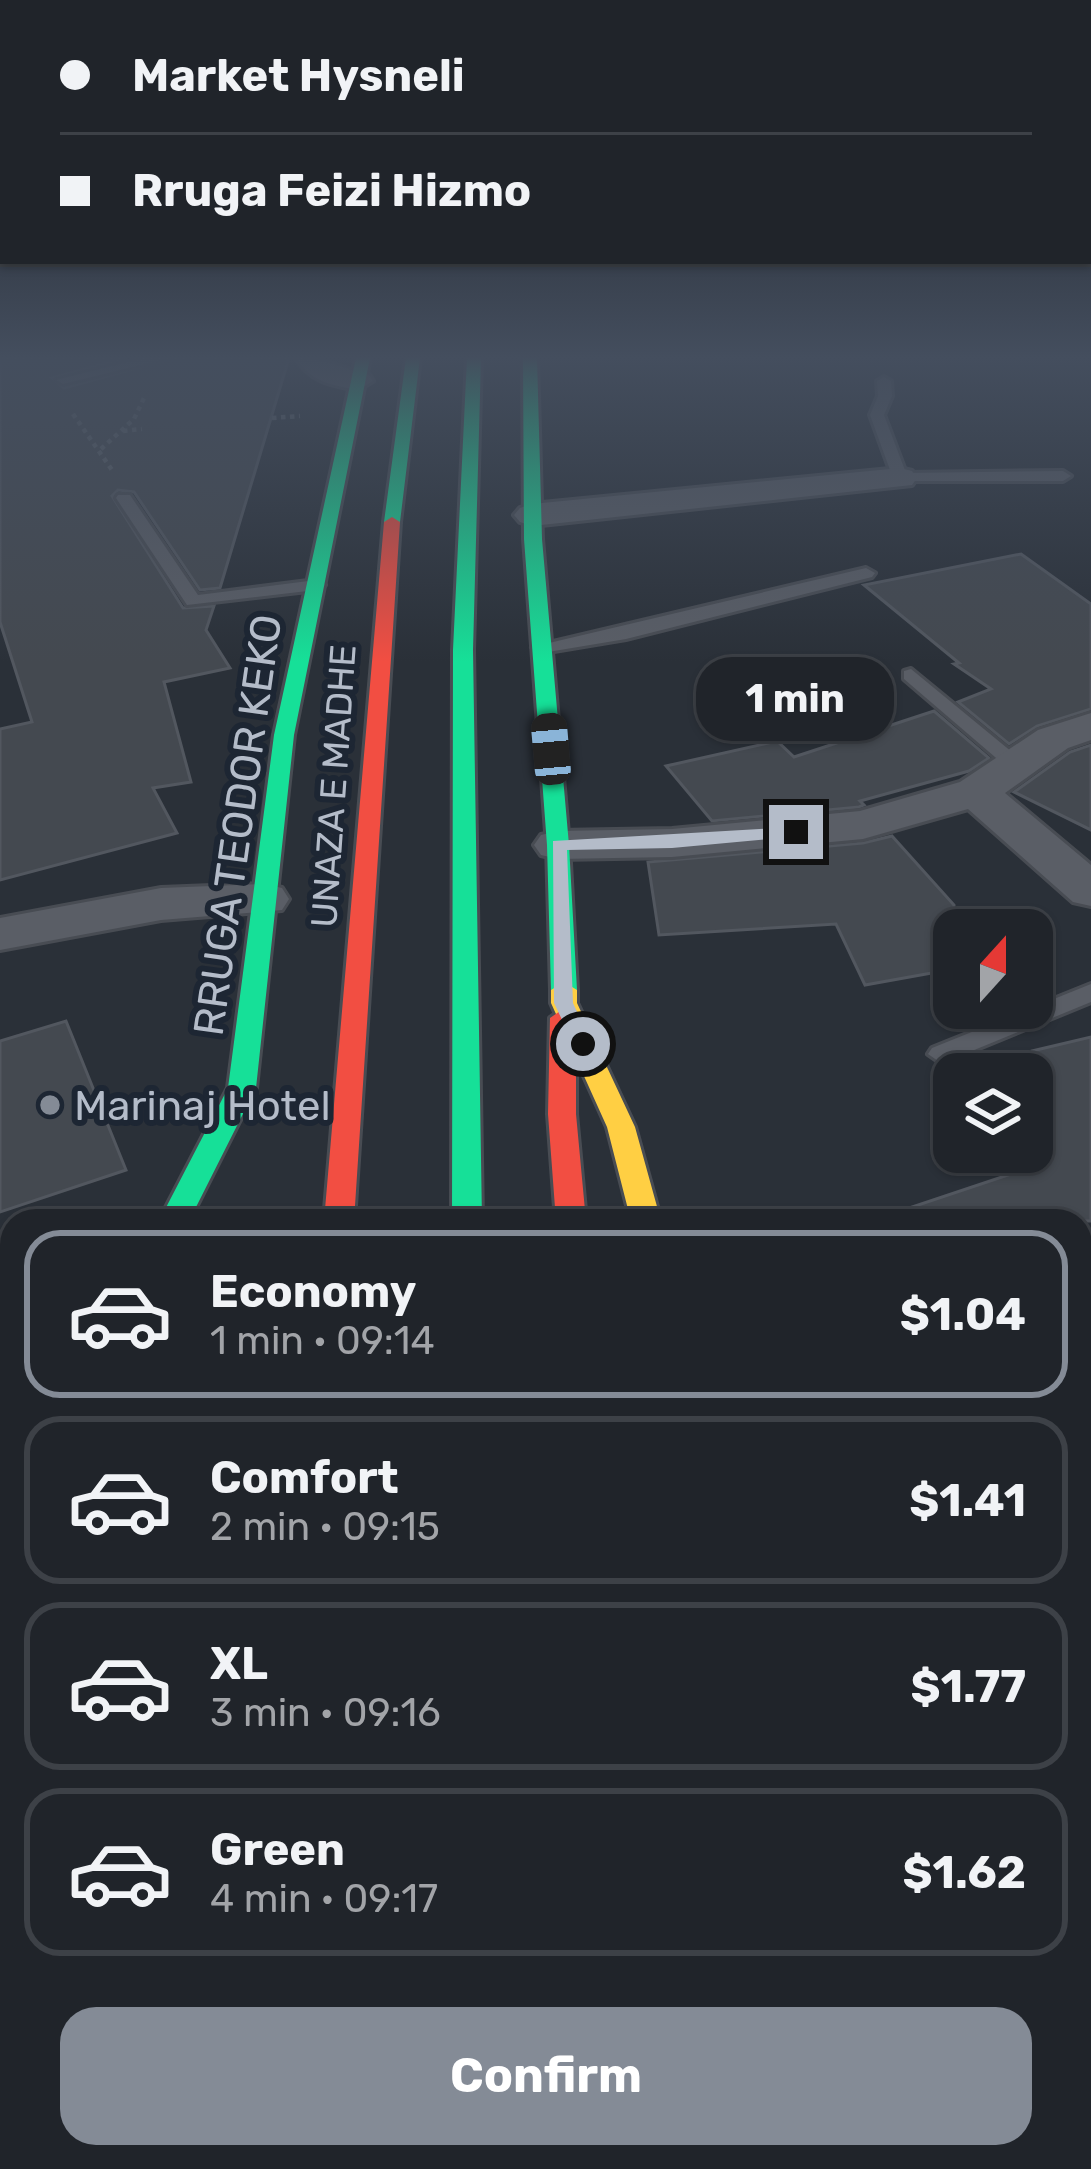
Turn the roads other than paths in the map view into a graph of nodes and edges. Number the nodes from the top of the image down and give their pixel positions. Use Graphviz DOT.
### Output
graph roads {
  1 [pos="342,459"];
  2 [pos="400,459"];
  3 [pos="470,459"];
  4 [pos="531,459"];
  5 [pos="893,459"];
  6 [pos="1063,476"];
  7 [pos="900,478"];
  8 [pos="124,498"];
  9 [pos="532,515"];
  10 [pos="866,573"];
  11 [pos="316,585"];
  12 [pos="542,647"];
  13 [pos="910,676"];
  14 [pos="1091,726"];
  15 [pos="1016,765"];
  16 [pos="976,793"];
  17 [pos="558,845"];
  18 [pos="1091,891"];
  19 [pos="264,899"];
  20 [pos="0,934"];
  21 [pos="1091,992"];
  22 [pos="564,1003"];
  23 [pos="943,1053"];
  24 [pos="242,1088"];
  25 [pos="232,1177"];
  26 [pos="180,1209"];
  27 [pos="340,1209"];
  28 [pos="467,1209"];
  29 [pos="571,1209"];
  30 [pos="643,1209"];
  1 -- 11 [label="main road, RRUGA TEODOR KEKO"];
  2 -- 27 [label="main road, UNAZA E MADHE"];
  3 -- 28 [label="main road"];
  4 -- 9 [label="main road"];
  5 -- 7 [label="lane"];
  6 -- 7 [label="lane"];
  7 -- 9 [label="street"];
  8 -- 11 [label="lane"];
  9 -- 12 [label="main road"];
  10 -- 12 [label="lane"];
  11 -- 19 [label="main road, RRUGA TEODOR KEKO"];
  12 -- 17 [label="main road"];
  13 -- 15 [label="lane"];
  14 -- 15 [label="street"];
  15 -- 16 [label="street"];
  16 -- 17 [label="street"];
  16 -- 18 [label="street"];
  17 -- 22 [label="main road"];
  19 -- 20 [label="street"];
  19 -- 24 [label="main road, RRUGA TEODOR KEKO"];
  21 -- 23 [label="lane"];
  22 -- 29 [label="main road"];
  22 -- 30 [label="main road"];
  24 -- 25 [label="main road"];
  24 -- 26 [label="main road, RRUGA TEODOR KEKO"];
}
